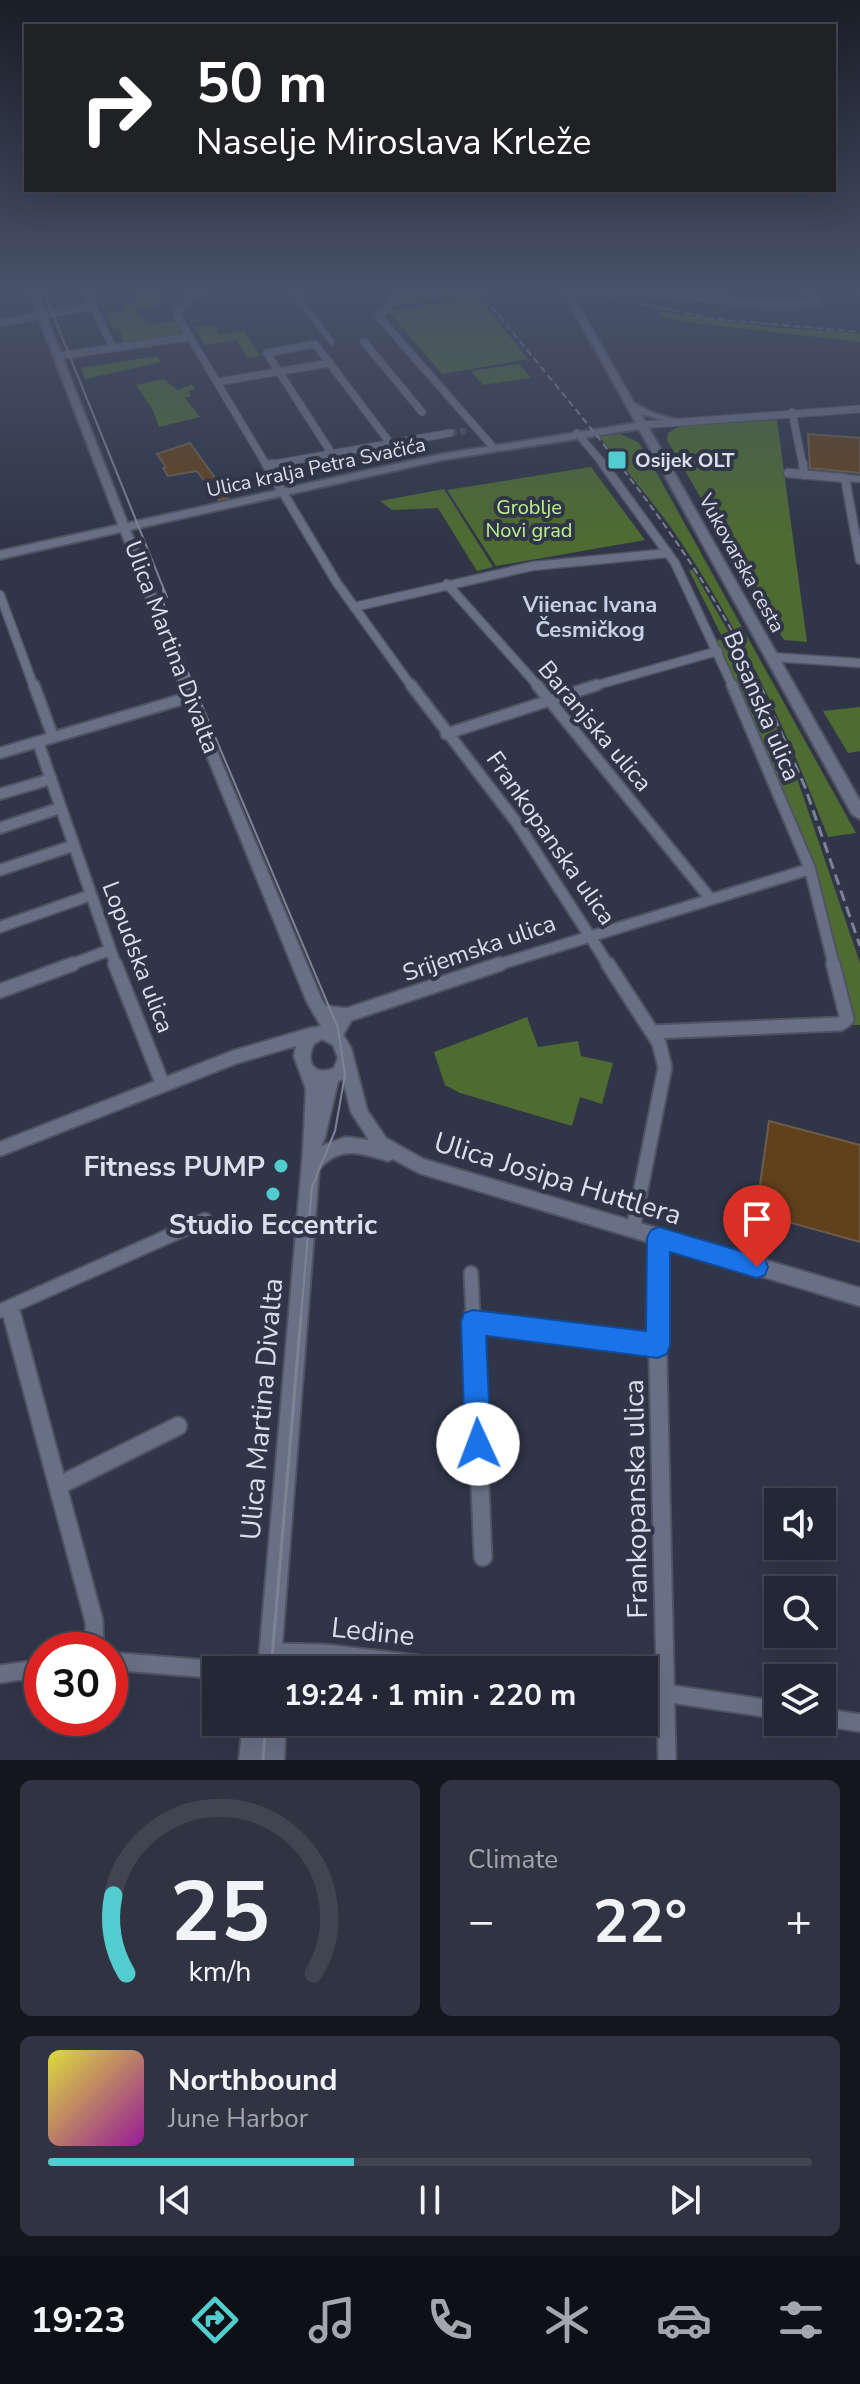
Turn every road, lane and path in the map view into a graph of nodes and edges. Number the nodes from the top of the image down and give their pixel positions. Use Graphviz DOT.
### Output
graph roads {
  1 [pos="65,372"];
  2 [pos="211,372"];
  3 [pos="277,372"];
  4 [pos="337,372"];
  5 [pos="389,372"];
  6 [pos="423,372"];
  7 [pos="612,372"];
  8 [pos="217,382"];
  9 [pos="630,404"];
  10 [pos="860,409"];
  11 [pos="422,412"];
  12 [pos="792,412"];
  13 [pos="676,421"];
  14 [pos="642,425"];
  15 [pos="609,429"];
  16 [pos="449,433"];
  17 [pos="577,433"];
  18 [pos="651,442"];
  19 [pos="390,443"];
  20 [pos="493,447"];
  21 [pos="332,454"];
  22 [pos="268,465"];
  23 [pos="788,473"];
  24 [pos="804,475"];
  25 [pos="845,478"];
  26 [pos="860,479"];
  27 [pos="283,492"];
  28 [pos="125,527"];
  29 [pos="668,553"];
  30 [pos="0,555"];
  31 [pos="860,560"];
  32 [pos="447,584"];
  33 [pos="0,595"];
  34 [pos="354,607"];
  35 [pos="718,651"];
  36 [pos="772,657"];
  37 [pos="860,663"];
  38 [pos="190,697"];
  39 [pos="549,699"];
  40 [pos="446,734"];
  41 [pos="53,737"];
  42 [pos="38,742"];
  43 [pos="0,753"];
  44 [pos="51,779"];
  45 [pos="0,794"];
  46 [pos="60,808"];
  47 [pos="860,814"];
  48 [pos="0,828"];
  49 [pos="72,846"];
  50 [pos="810,869"];
  51 [pos="0,870"];
  52 [pos="91,895"];
  53 [pos="709,897"];
  54 [pos="0,927"];
  55 [pos="589,934"];
  56 [pos="110,950"];
  57 [pos="0,991"];
  58 [pos="318,1007"];
  59 [pos="347,1015"];
  60 [pos="653,1032"];
  61 [pos="313,1034"];
  62 [pos="337,1038"];
  63 [pos="264,1047"];
  64 [pos="301,1057"];
  65 [pos="345,1058"];
  66 [pos="324,1078"];
  67 [pos="163,1085"];
  68 [pos="356,1104"];
  69 [pos="0,1149"];
  70 [pos="402,1158"];
  71 [pos="311,1159"];
  72 [pos="205,1220"];
  73 [pos="633,1229"];
  74 [pos="659,1238"];
  75 [pos="471,1273"];
  76 [pos="860,1297"];
  77 [pos="5,1309"];
  78 [pos="473,1322"];
  79 [pos="658,1345"];
  80 [pos="178,1426"];
  81 [pos="58,1486"];
  82 [pos="483,1557"];
  83 [pos="94,1632"];
  84 [pos="270,1656"];
  85 [pos="304,1656"];
  86 [pos="350,1656"];
  87 [pos="128,1662"];
  88 [pos="202,1668"];
  89 [pos="24,1671"];
  90 [pos="0,1674"];
  91 [pos="658,1691"];
  92 [pos="666,1692"];
  93 [pos="764,1708"];
  94 [pos="836,1719"];
  95 [pos="860,1723"];
  96 [pos="254,1736"];
  97 [pos="273,1736"];
  98 [pos="251,1760"];
  99 [pos="272,1760"];
  100 [pos="667,1760"];
  1 -- 28 [label="street, Ulica Martina Divalta"];
  2 -- 8 [label="street, Frankopanska ulica"];
  3 -- 8 [label="street"];
  3 -- 21 [label="street"];
  4 -- 19 [label="street"];
  5 -- 11 [label="street"];
  6 -- 20 [label="street"];
  7 -- 9 [label="main road, Vukovarska cesta"];
  8 -- 22 [label="street, Frankopanska ulica"];
  9 -- 13 [label="main road"];
  9 -- 14 [label="main road, Vukovarska cesta"];
  9 -- 15 [label="main road"];
  10 -- 12 [label="street"];
  12 -- 13 [label="street"];
  12 -- 24 [label="street"];
  13 -- 14 [label="street"];
  13 -- 18 [label="main road"];
  14 -- 15 [label="main road, Ulica kralja Petra Svačića"];
  14 -- 18 [label="main road, Vukovarska cesta"];
  15 -- 17 [label="main road, Ulica kralja Petra Svačića"];
  15 -- 18 [label="main road"];
  16 -- 19 [label="street"];
  17 -- 20 [label="main road, Ulica kralja Petra Svačića"];
  17 -- 29 [label="street, Bosanska ulica"];
  18 -- 36 [label="main road, Vukovarska cesta"];
  19 -- 21 [label="street"];
  20 -- 27 [label="main road, Ulica kralja Petra Svačića"];
  21 -- 22 [label="street"];
  22 -- 27 [label="street, Frankopanska ulica"];
  23 -- 24 [label="street"];
  24 -- 25 [label="street"];
  25 -- 26 [label="street"];
  25 -- 31 [label="street"];
  27 -- 28 [label="main road, Ulica kralja Petra Svačića"];
  27 -- 34 [label="street, Frankopanska ulica"];
  28 -- 30 [label="main road, Ulica kralja Petra Svačića"];
  28 -- 38 [label="street, Ulica Martina Divalta"];
  29 -- 32 [label="street"];
  29 -- 35 [label="street, Bosanska ulica"];
  32 -- 34 [label="street"];
  32 -- 39 [label="street, Baranjska ulica"];
  33 -- 41 [label="street"];
  34 -- 40 [label="street, Frankopanska ulica"];
  35 -- 39 [label="street"];
  35 -- 50 [label="street, Bosanska ulica"];
  36 -- 37 [label="street"];
  36 -- 47 [label="main road, Vukovarska cesta"];
  38 -- 41 [label="street"];
  38 -- 58 [label="street, Ulica Martina Divalta"];
  39 -- 40 [label="street"];
  39 -- 53 [label="street, Baranjska ulica"];
  40 -- 55 [label="street, Frankopanska ulica"];
  41 -- 42 [label="street"];
  42 -- 43 [label="street"];
  42 -- 44 [label="street, Lopudska ulica"];
  44 -- 45 [label="street"];
  44 -- 46 [label="street, Lopudska ulica"];
  46 -- 48 [label="street"];
  46 -- 49 [label="street, Lopudska ulica"];
  49 -- 51 [label="street"];
  49 -- 52 [label="street, Lopudska ulica"];
  50 -- 53 [label="street, Srijemska ulica"];
  50 -- 60 [label="street, Bosanska ulica"];
  52 -- 54 [label="street"];
  52 -- 56 [label="street, Lopudska ulica"];
  53 -- 55 [label="street, Srijemska ulica"];
  55 -- 59 [label="street, Srijemska ulica"];
  55 -- 60 [label="street, Frankopanska ulica"];
  56 -- 57 [label="street"];
  56 -- 67 [label="street, Lopudska ulica"];
  58 -- 59 [label="street, Srijemska ulica"];
  58 -- 61 [label="street, Ulica Martina Divalta"];
  58 -- 62 [label="street, Ulica Martina Divalta"];
  59 -- 62 [label="street"];
  60 -- 73 [label="street, Frankopanska ulica"];
  61 -- 62 [label="street"];
  61 -- 63 [label="street"];
  61 -- 64 [label="street"];
  62 -- 65 [label="street"];
  63 -- 64 [label="street"];
  63 -- 67 [label="street"];
  64 -- 66 [label="street"];
  65 -- 66 [label="street"];
  65 -- 68 [label="street, Ulica Josipa Huttlera"];
  66 -- 68 [label="street, Ulica Josipa Huttlera"];
  66 -- 71 [label="street, Ulica Martina Divalta"];
  67 -- 69 [label="street"];
  68 -- 70 [label="street, Ulica Josipa Huttlera"];
  70 -- 71 [label="street"];
  70 -- 73 [label="street, Ulica Josipa Huttlera"];
  71 -- 84 [label="street, Ulica Martina Divalta"];
  72 -- 77 [label="street"];
  73 -- 74 [label="street, Ulica Josipa Huttlera"];
  74 -- 76 [label="street, Ulica Josipa Huttlera"];
  74 -- 79 [label="street, Frankopanska ulica"];
  75 -- 78 [label="street"];
  77 -- 81 [label="street"];
  78 -- 79 [label="street"];
  78 -- 82 [label="street"];
  79 -- 92 [label="street, Frankopanska ulica"];
  80 -- 81 [label="street"];
  81 -- 83 [label="street"];
  85 -- 86 [label="street, Ledine"];
  87 -- 88 [label="street"];
  89 -- 90 [label="street"];
  91 -- 92 [label="street"];
  92 -- 93 [label="street"];
  92 -- 100 [label="street, Frankopanska ulica"];
  94 -- 95 [label="street"];
  96 -- 98 [label="street"];
  97 -- 99 [label="street"];
}
